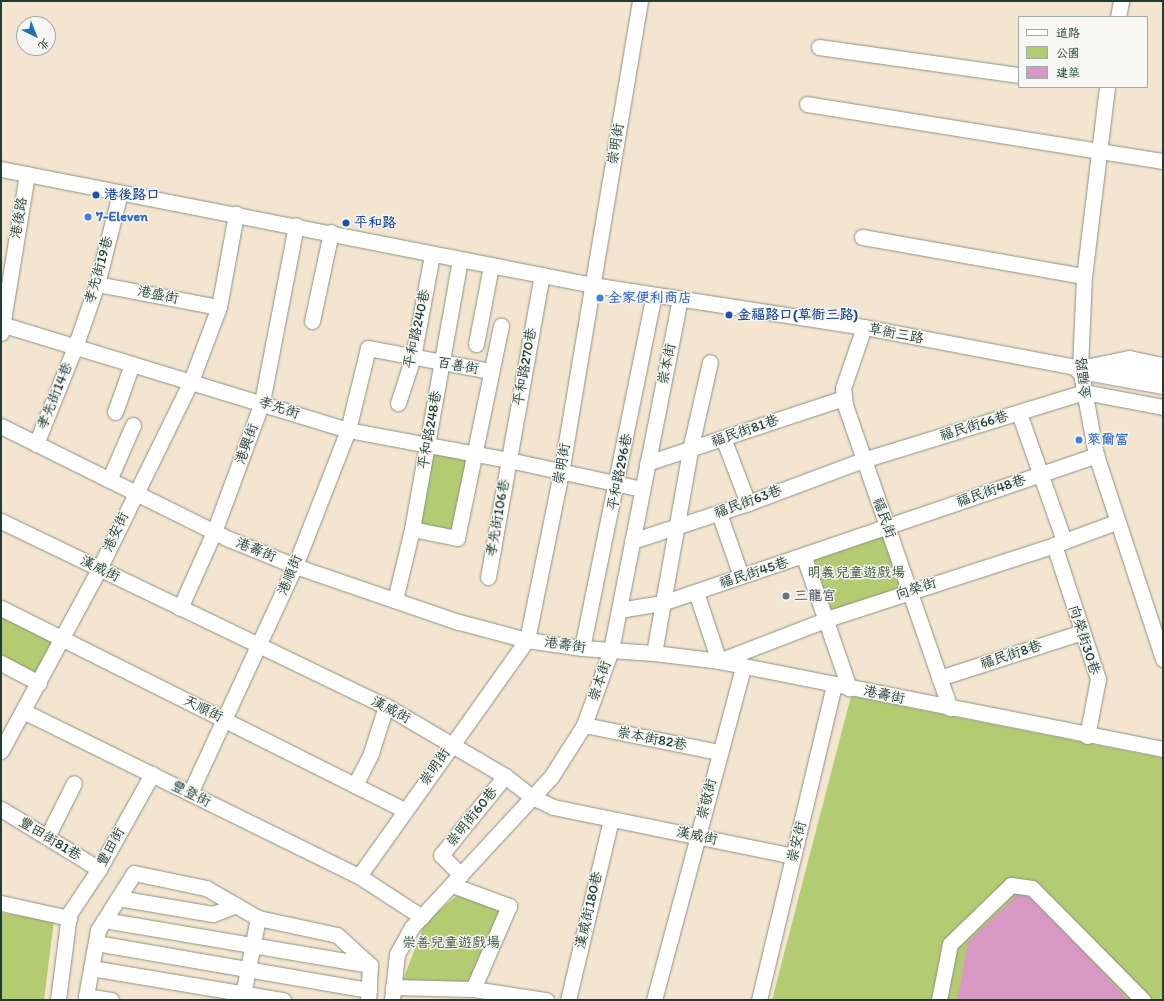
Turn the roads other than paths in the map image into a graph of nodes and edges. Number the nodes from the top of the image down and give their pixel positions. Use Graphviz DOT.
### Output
graph roads {
  1 [pos="640,1"];
  2 [pos="1121,1"];
  3 [pos="1118,16"];
  4 [pos="819,47"];
  5 [pos="1018,75"];
  6 [pos="1107,88"];
  7 [pos="807,104"];
  8 [pos="1100,153"];
  9 [pos="1163,162"];
  10 [pos="1,170"];
  11 [pos="27,174"];
  12 [pos="120,193"];
  13 [pos="236,214"];
  14 [pos="296,225"];
  15 [pos="331,232"];
  16 [pos="862,237"];
  17 [pos="432,254"];
  18 [pos="460,260"];
  19 [pos="6,265"];
  20 [pos="491,266"];
  21 [pos="542,275"];
  22 [pos="1084,276"];
  23 [pos="97,284"];
  24 [pos="593,285"];
  25 [pos="654,295"];
  26 [pos="680,300"];
  27 [pos="219,307"];
  28 [pos="312,321"];
  29 [pos="501,326"];
  30 [pos="2,327"];
  31 [pos="864,327"];
  32 [pos="476,344"];
  33 [pos="75,347"];
  34 [pos="368,348"];
  35 [pos="413,357"];
  36 [pos="710,362"];
  37 [pos="441,363"];
  38 [pos="132,364"];
  39 [pos="1163,365"];
  40 [pos="490,371"];
  41 [pos="1082,380"];
  42 [pos="191,381"];
  43 [pos="1163,383"];
  44 [pos="1163,396"];
  45 [pos="843,398"];
  46 [pos="262,402"];
  47 [pos="398,403"];
  48 [pos="1163,408"];
  49 [pos="115,412"];
  50 [pos="1019,413"];
  51 [pos="133,425"];
  52 [pos="1,426"];
  53 [pos="348,430"];
  54 [pos="723,438"];
  55 [pos="36,444"];
  56 [pos="428,445"];
  57 [pos="690,450"];
  58 [pos="475,454"];
  59 [pos="1096,455"];
  60 [pos="509,460"];
  61 [pos="863,460"];
  62 [pos="647,463"];
  63 [pos="561,473"];
  64 [pos="1042,473"];
  65 [pos="109,480"];
  66 [pos="618,484"];
  67 [pos="642,489"];
  68 [pos="134,493"];
  69 [pos="748,503"];
  70 [pos="719,513"];
  71 [pos="1,521"];
  72 [pos="1116,522"];
  73 [pos="887,526"];
  74 [pos="677,527"];
  75 [pos="412,529"];
  76 [pos="214,532"];
  77 [pos="632,541"];
  78 [pos="1059,543"];
  79 [pos="804,557"];
  80 [pos="295,566"];
  81 [pos="99,569"];
  82 [pos="741,576"];
  83 [pos="488,577"];
  84 [pos="910,590"];
  85 [pos="696,592"];
  86 [pos="395,600"];
  87 [pos="662,603"];
  88 [pos="1,608"];
  89 [pos="180,608"];
  90 [pos="620,610"];
  91 [pos="825,620"];
  92 [pos="1082,632"];
  93 [pos="61,640"];
  94 [pos="527,640"];
  95 [pos="258,646"];
  96 [pos="582,648"];
  97 [pos="611,650"];
  98 [pos="654,653"];
  99 [pos="1163,659"];
  100 [pos="719,660"];
  101 [pos="1,663"];
  102 [pos="743,667"];
  103 [pos="939,678"];
  104 [pos="39,683"];
  105 [pos="842,686"];
  106 [pos="386,706"];
  107 [pos="950,708"];
  108 [pos="23,711"];
  109 [pos="225,720"];
  110 [pos="584,725"];
  111 [pos="1087,736"];
  112 [pos="452,744"];
  113 [pos="1163,749"];
  114 [pos="1,752"];
  115 [pos="719,752"];
  116 [pos="152,774"];
  117 [pos="505,776"];
  118 [pos="74,783"];
  119 [pos="355,785"];
  120 [pos="190,793"];
  121 [pos="532,797"];
  122 [pos="1,810"];
  123 [pos="404,810"];
  124 [pos="611,820"];
  125 [pos="698,835"];
  126 [pos="47,837"];
  127 [pos="794,856"];
  128 [pos="99,869"];
  129 [pos="359,876"];
  130 [pos="457,880"];
  131 [pos="118,898"];
  132 [pos="1,903"];
  133 [pos="236,905"];
  134 [pos="422,917"];
  135 [pos="68,918"];
  136 [pos="258,918"];
  137 [pos="104,920"];
  138 [pos="96,943"];
  139 [pos="253,944"];
  140 [pos="370,965"];
  141 [pos="91,968"];
  142 [pos="248,968"];
  143 [pos="473,989"];
  144 [pos="392,993"];
  145 [pos="368,995"];
  146 [pos="243,997"];
  147 [pos="58,1000"];
  148 [pos="111,1000"];
  149 [pos="283,1000"];
  150 [pos="546,1000"];
  151 [pos="568,1000"];
  152 [pos="654,1000"];
  153 [pos="759,1000"];
  154 [pos="939,1000"];
  155 [pos="1143,1000"];
  1 -- 24 [label="street, 崇明街"];
  2 -- 3 [label="street"];
  4 -- 5 [label="street"];
  6 -- 8 [label="street, 金福路"];
  7 -- 8 [label="street"];
  8 -- 9 [label="street"];
  8 -- 22 [label="street, 金福路"];
  10 -- 11 [label="street"];
  11 -- 12 [label="street"];
  11 -- 19 [label="street, 港後路"];
  12 -- 13 [label="street"];
  12 -- 23 [label="street, 孝先街19巷"];
  13 -- 14 [label="street"];
  13 -- 27 [label="street, 港安街"];
  14 -- 15 [label="street"];
  14 -- 46 [label="street, 港興街"];
  15 -- 17 [label="street"];
  15 -- 28 [label="street"];
  16 -- 22 [label="street"];
  17 -- 18 [label="street"];
  17 -- 35 [label="street, 平和路240巷"];
  18 -- 20 [label="street"];
  18 -- 37 [label="street, 平和路248巷"];
  19 -- 30 [label="street, 港後路"];
  20 -- 21 [label="street"];
  20 -- 32 [label="street"];
  21 -- 24 [label="street"];
  21 -- 60 [label="street, 平和路270巷"];
  22 -- 41 [label="street, 金福路"];
  23 -- 27 [label="street, 港盛街"];
  23 -- 33 [label="street, 孝先街19巷"];
  24 -- 25 [label="street, 草衙三路"];
  24 -- 63 [label="street, 崇明街"];
  25 -- 26 [label="street, 草衙三路"];
  25 -- 66 [label="street, 平和路296巷"];
  26 -- 31 [label="street, 草衙三路"];
  26 -- 62 [label="street, 崇本街"];
  27 -- 42 [label="street, 港安街"];
  29 -- 40 [label="street"];
  30 -- 33 [label="street, 孝先街"];
  31 -- 41 [label="street, 草衙三路"];
  31 -- 45 [label="street, 福民街"];
  33 -- 38 [label="street, 孝先街"];
  33 -- 55 [label="street, 孝先街14巷"];
  34 -- 35 [label="street, 百善街"];
  34 -- 53 [label="street, 港順街"];
  35 -- 37 [label="street, 百善街"];
  35 -- 47 [label="street, 平和路240巷"];
  36 -- 57 [label="street"];
  37 -- 40 [label="street, 百善街"];
  37 -- 56 [label="street, 平和路248巷"];
  38 -- 42 [label="street, 孝先街"];
  38 -- 49 [label="street"];
  39 -- 41 [label="street, 福民街66巷"];
  40 -- 58 [label="street, 百善街"];
  41 -- 43 [label="highway"];
  41 -- 44 [label="highway"];
  41 -- 48 [label="street, 草衙三路"];
  41 -- 50 [label="street, 福民街66巷"];
  41 -- 59 [label="street, 金福路"];
  42 -- 46 [label="street, 孝先街"];
  42 -- 68 [label="street, 港安街"];
  45 -- 54 [label="street, 福民街81巷"];
  45 -- 61 [label="street, 福民街"];
  46 -- 53 [label="street, 孝先街"];
  46 -- 76 [label="street, 港興街"];
  50 -- 61 [label="street, 福民街66巷"];
  50 -- 64 [label="street, 向榮街30巷"];
  51 -- 65 [label="street"];
  52 -- 55 [label="street, 港壽街"];
  53 -- 56 [label="street, 孝先街"];
  53 -- 80 [label="street, 港順街"];
  54 -- 57 [label="street, 福民街81巷"];
  54 -- 69 [label="street"];
  55 -- 65 [label="street, 港壽街"];
  56 -- 58 [label="street, 孝先街"];
  56 -- 75 [label="street, 平和路248巷"];
  57 -- 62 [label="street, 福民街81巷"];
  57 -- 74 [label="street"];
  58 -- 60 [label="street, 孝先街"];
  58 -- 75 [label="street, 百善街"];
  59 -- 64 [label="street, 福民街48巷"];
  59 -- 72 [label="street, 金福路"];
  60 -- 63 [label="street, 孝先街"];
  60 -- 83 [label="street, 孝先街106巷"];
  61 -- 69 [label="street, 福民街63巷"];
  61 -- 73 [label="street, 福民街"];
  62 -- 67 [label="street, 崇本街"];
  63 -- 66 [label="street, 孝先街"];
  63 -- 94 [label="street, 崇明街"];
  64 -- 73 [label="street, 福民街48巷"];
  64 -- 78 [label="street, 向榮街30巷"];
  65 -- 68 [label="street, 港壽街"];
  66 -- 67 [label="street, 孝先街"];
  66 -- 96 [label="street, 平和路296巷"];
  67 -- 77 [label="street, 崇本街"];
  68 -- 76 [label="street, 港壽街"];
  68 -- 81 [label="street, 港安街"];
  69 -- 70 [label="street, 福民街63巷"];
  70 -- 74 [label="street, 福民街63巷"];
  70 -- 82 [label="street"];
  71 -- 81 [label="street, 漢威街"];
  72 -- 78 [label="street, 向榮街"];
  72 -- 99 [label="street, 金福路"];
  73 -- 79 [label="street, 福民街45巷"];
  73 -- 84 [label="street, 福民街"];
  74 -- 77 [label="street, 福民街63巷"];
  74 -- 87 [label="street"];
  75 -- 86 [label="street, 平和路248巷"];
  76 -- 80 [label="street, 港壽街"];
  76 -- 89 [label="street, 港興街"];
  77 -- 90 [label="street, 崇本街"];
  78 -- 84 [label="street, 向榮街"];
  78 -- 92 [label="street, 向榮街30巷"];
  79 -- 82 [label="street, 福民街45巷"];
  79 -- 91 [label="street"];
  80 -- 86 [label="street, 港壽街"];
  80 -- 95 [label="street, 港順街"];
  81 -- 89 [label="street, 漢威街"];
  81 -- 93 [label="street, 港安街"];
  82 -- 85 [label="street, 福民街45巷"];
  84 -- 91 [label="street, 向榮街"];
  84 -- 103 [label="street, 福民街"];
  85 -- 87 [label="street, 福民街45巷"];
  85 -- 100 [label="street"];
  86 -- 94 [label="street, 港壽街"];
  87 -- 90 [label="street, 福民街45巷"];
  87 -- 98 [label="street"];
  88 -- 93 [label="street, 天順街"];
  89 -- 95 [label="street, 漢威街"];
  90 -- 97 [label="street, 崇本街"];
  91 -- 100 [label="street, 向榮街"];
  91 -- 105 [label="street"];
  92 -- 103 [label="street, 福民街8巷"];
  92 -- 111 [label="street, 向榮街30巷"];
  93 -- 104 [label="street, 港安街"];
  93 -- 109 [label="street, 天順街"];
  94 -- 96 [label="street, 港壽街"];
  94 -- 112 [label="street, 崇明街"];
  95 -- 106 [label="street, 漢威街"];
  95 -- 109 [label="street, 港順街"];
  96 -- 97 [label="street, 港壽街"];
  97 -- 98 [label="street, 港壽街"];
  97 -- 110 [label="street, 崇本街"];
  98 -- 100 [label="street, 港壽街"];
  100 -- 102 [label="street, 港壽街"];
  101 -- 104 [label="street"];
  102 -- 105 [label="street, 港壽街"];
  102 -- 115 [label="street, 崇敬街"];
  103 -- 107 [label="street, 福民街"];
  104 -- 108 [label="street, 港安街"];
  105 -- 107 [label="street, 港壽街"];
  105 -- 127 [label="street, 崇安街"];
  106 -- 112 [label="street, 漢威街"];
  106 -- 119 [label="street"];
  107 -- 111 [label="street, 港壽街"];
  108 -- 114 [label="street, 港安街"];
  108 -- 116 [label="street, 豐登街"];
  109 -- 119 [label="street, 天順街"];
  109 -- 120 [label="street, 港順街"];
  110 -- 115 [label="street, 崇本街82巷"];
  110 -- 121 [label="street, 崇本街"];
  111 -- 113 [label="street, 港壽街"];
  112 -- 117 [label="street, 漢威街"];
  112 -- 123 [label="street, 崇明街"];
  115 -- 125 [label="street, 崇敬街"];
  116 -- 120 [label="street, 豐登街"];
  116 -- 128 [label="street, 豐田街"];
  117 -- 121 [label="street, 漢威街"];
  117 -- 130 [label="street, 崇明街60巷"];
  118 -- 126 [label="street"];
  119 -- 123 [label="street, 天順街"];
  120 -- 129 [label="street, 豐登街"];
  121 -- 124 [label="street, 漢威街"];
  121 -- 130 [label="street, 崇本街"];
  122 -- 126 [label="street, 豐田街81巷"];
  123 -- 129 [label="street, 崇明街"];
  124 -- 125 [label="street, 漢威街"];
  124 -- 151 [label="street, 漢威街180巷"];
  125 -- 127 [label="street, 漢威街"];
  125 -- 152 [label="street, 崇敬街"];
  126 -- 128 [label="street, 豐田街81巷"];
  127 -- 153 [label="street, 崇安街"];
  128 -- 135 [label="street, 豐田街"];
  129 -- 134 [label="street, 豐登街"];
  130 -- 134 [label="street, 崇本街"];
  130 -- 143 [label="street"];
  131 -- 133 [label="street"];
  131 -- 133 [label="street"];
  131 -- 137 [label="street"];
  132 -- 135 [label="street"];
  133 -- 136 [label="street"];
  134 -- 144 [label="street, 崇本街"];
  135 -- 147 [label="street, 豐田街"];
  136 -- 139 [label="street"];
  136 -- 140 [label="street"];
  137 -- 138 [label="street"];
  137 -- 139 [label="street"];
  138 -- 141 [label="street"];
  138 -- 142 [label="street"];
  139 -- 140 [label="street"];
  139 -- 142 [label="street"];
  140 -- 145 [label="street"];
  141 -- 146 [label="street"];
  141 -- 148 [label="street"];
  142 -- 145 [label="street"];
  142 -- 146 [label="street"];
  143 -- 144 [label="street"];
  143 -- 150 [label="street"];
  146 -- 149 [label="street"];
  154 -- 155 [label="street"];
}
